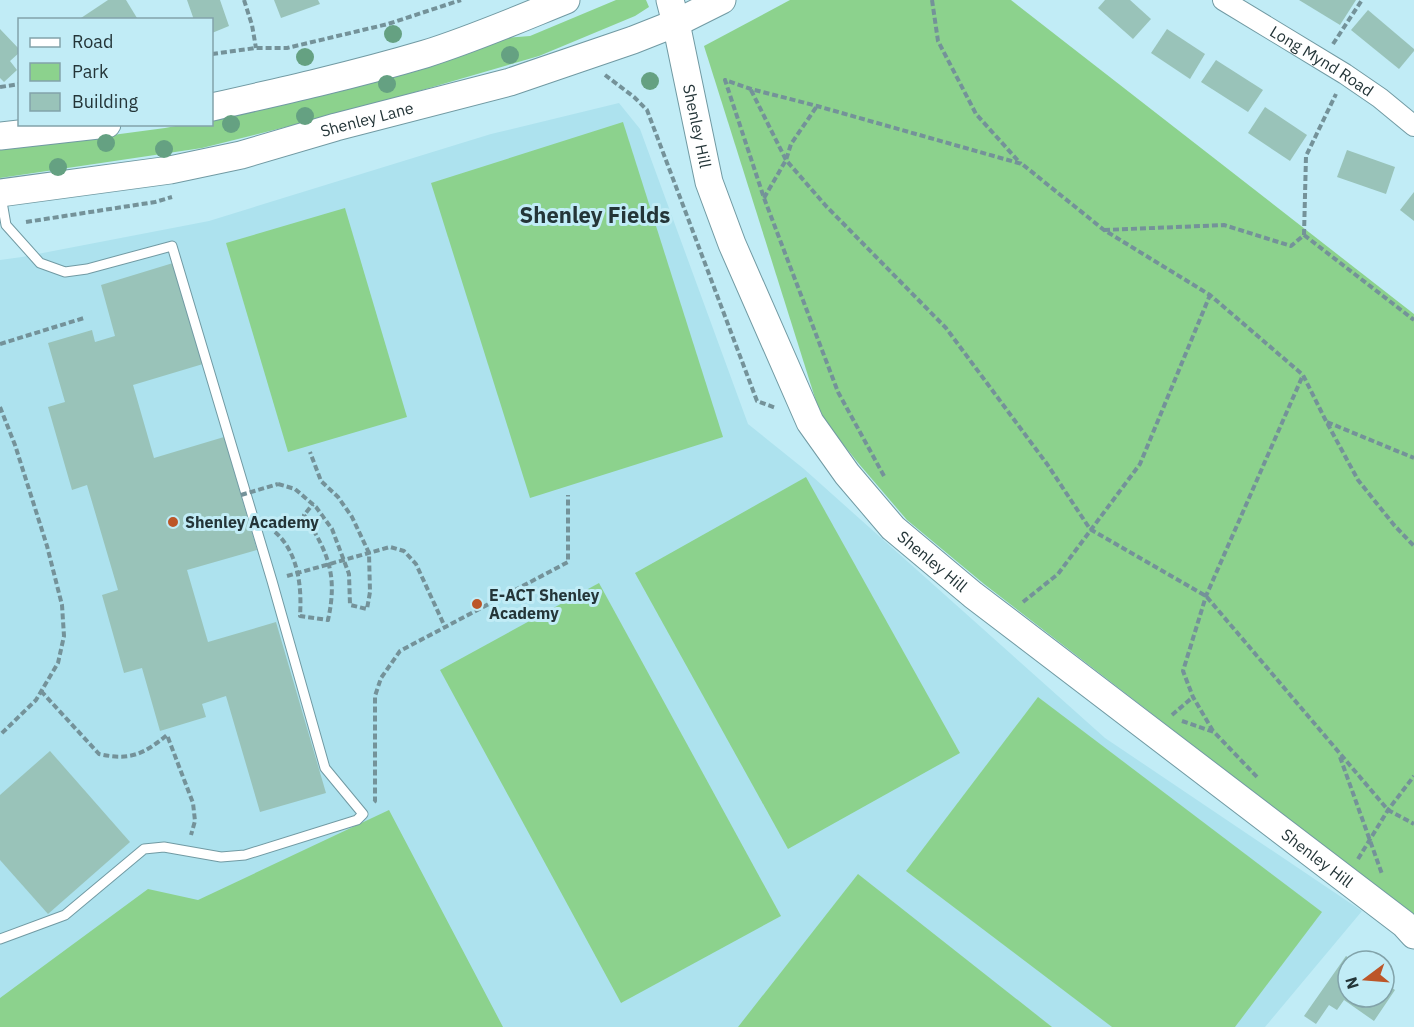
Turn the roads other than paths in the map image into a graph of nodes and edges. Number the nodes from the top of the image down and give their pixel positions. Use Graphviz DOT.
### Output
graph roads {
  1 [pos="566,0"];
  2 [pos="722,0"];
  3 [pos="1223,0"];
  4 [pos="673,11"];
  5 [pos="213,107"];
  6 [pos="89,126"];
  7 [pos="1414,126"];
  8 [pos="0,136"];
  9 [pos="0,193"];
  10 [pos="1414,935"];
  11 [pos="0,939"];
  1 -- 5 [label="main road"];
  2 -- 4 [label="main road, Shenley Lane"];
  3 -- 7 [label="street, Long Mynd Road"];
  4 -- 9 [label="main road, Shenley Lane"];
  4 -- 10 [label="main road, Shenley Hill"];
  6 -- 8 [label="main road"];
  9 -- 11 [label="lane"];
}
